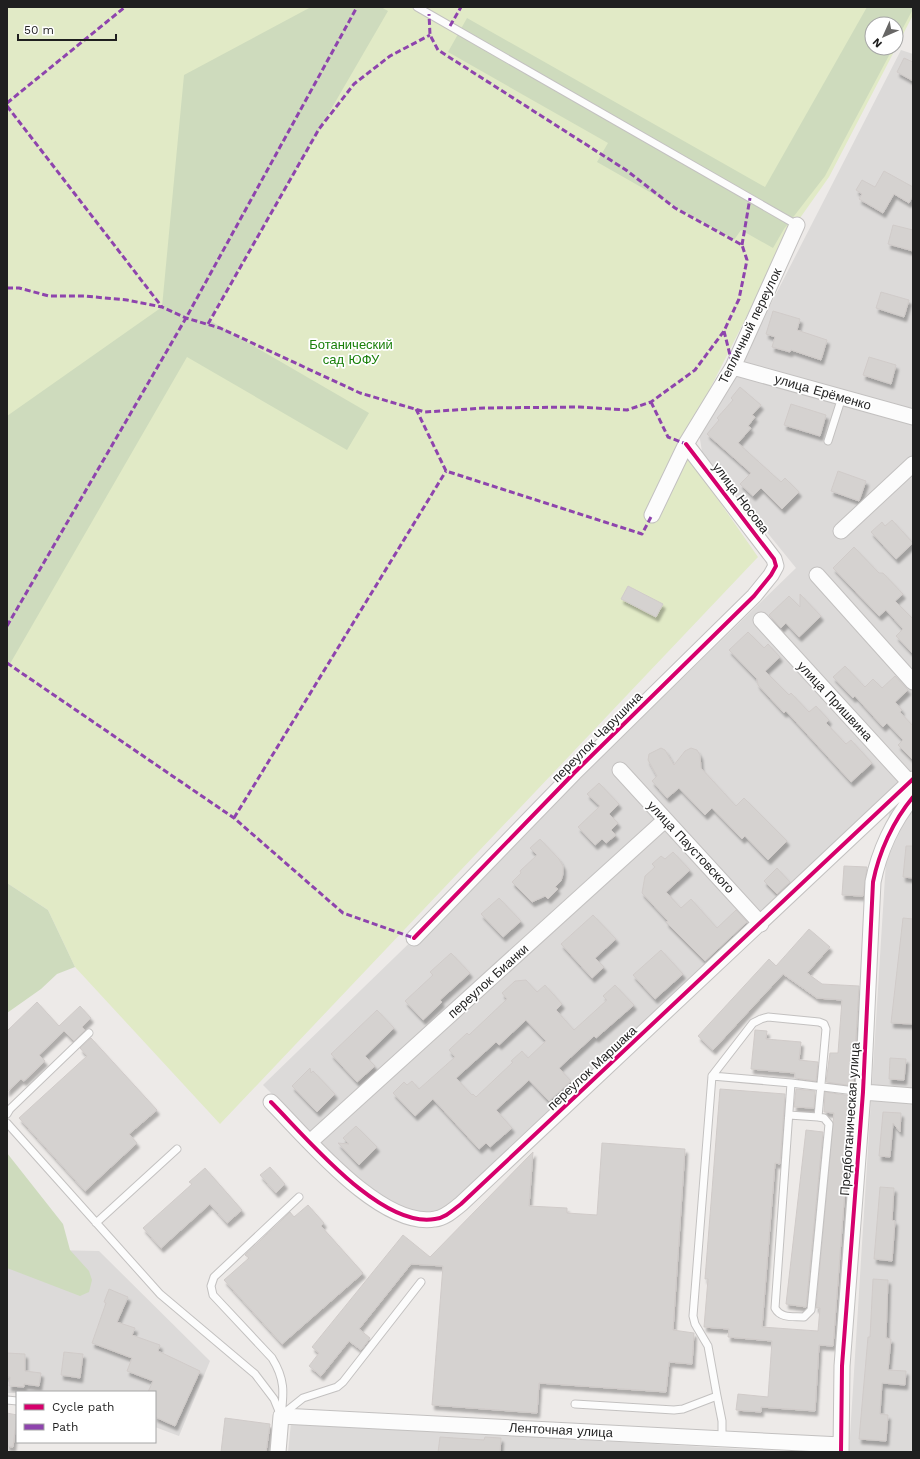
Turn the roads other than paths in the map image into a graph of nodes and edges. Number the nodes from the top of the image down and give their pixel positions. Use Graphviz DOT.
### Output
graph roads {
  1 [pos="417,7"];
  2 [pos="797,225"];
  3 [pos="733,367"];
  4 [pos="842,397"];
  5 [pos="913,417"];
  6 [pos="828,441"];
  7 [pos="686,444"];
  8 [pos="913,464"];
  9 [pos="652,515"];
  10 [pos="841,531"];
  11 [pos="776,566"];
  12 [pos="817,575"];
  13 [pos="761,620"];
  14 [pos="913,682"];
  15 [pos="620,770"];
  16 [pos="912,786"];
  17 [pos="665,820"];
  18 [pos="761,924"];
  19 [pos="414,938"];
  20 [pos="89,1033"];
  21 [pos="712,1076"];
  22 [pos="791,1083"];
  23 [pos="821,1086"];
  24 [pos="863,1092"];
  25 [pos="913,1096"];
  26 [pos="271,1102"];
  27 [pos="7,1114"];
  28 [pos="789,1115"];
  29 [pos="818,1117"];
  30 [pos="7,1123"];
  31 [pos="310,1142"];
  32 [pos="177,1150"];
  33 [pos="299,1197"];
  34 [pos="96,1223"];
  35 [pos="421,1282"];
  36 [pos="717,1396"];
  37 [pos="575,1404"];
  38 [pos="281,1416"];
  39 [pos="722,1439"];
  40 [pos="841,1448"];
  41 [pos="278,1452"];
  1 -- 2 [label="lane"];
  2 -- 3 [label="street, Тепличный переулок"];
  3 -- 4 [label="street, улица Ерёменко"];
  3 -- 7 [label="street, Тепличный переулок"];
  4 -- 5 [label="street, улица Ерёменко"];
  4 -- 6 [label="lane"];
  7 -- 9 [label="street, Тепличный переулок"];
  7 -- 11 [label="street, улица Носова"];
  8 -- 10 [label="street"];
  11 -- 19 [label="street, переулок Чарушина"];
  12 -- 14 [label="street"];
  13 -- 16 [label="street, улица Пришвина"];
  15 -- 17 [label="street, улица Паустовского"];
  16 -- 18 [label="street, переулок Маршака"];
  16 -- 24 [label="street, Предботаническая улица"];
  17 -- 18 [label="street, улица Паустовского"];
  17 -- 31 [label="street, переулок Бианки"];
  18 -- 31 [label="street, переулок Маршака"];
  20 -- 27 [label="lane"];
  21 -- 22 [label="lane"];
  21 -- 23 [label="lane"];
  21 -- 36 [label="lane"];
  22 -- 23 [label="lane"];
  22 -- 28 [label="lane"];
  23 -- 24 [label="lane"];
  23 -- 29 [label="lane"];
  24 -- 25 [label="street"];
  24 -- 40 [label="street, Предботаническая улица"];
  26 -- 31 [label="street, переулок Маршака"];
  28 -- 29 [label="lane"];
  28 -- 29 [label="lane"];
  30 -- 34 [label="lane"];
  32 -- 34 [label="lane"];
  33 -- 38 [label="lane"];
  34 -- 38 [label="lane"];
  35 -- 38 [label="lane"];
  36 -- 37 [label="lane"];
  36 -- 39 [label="lane"];
  38 -- 39 [label="street, Ленточная улица"];
  38 -- 41 [label="street"];
  39 -- 40 [label="street, Ленточная улица"];
}
